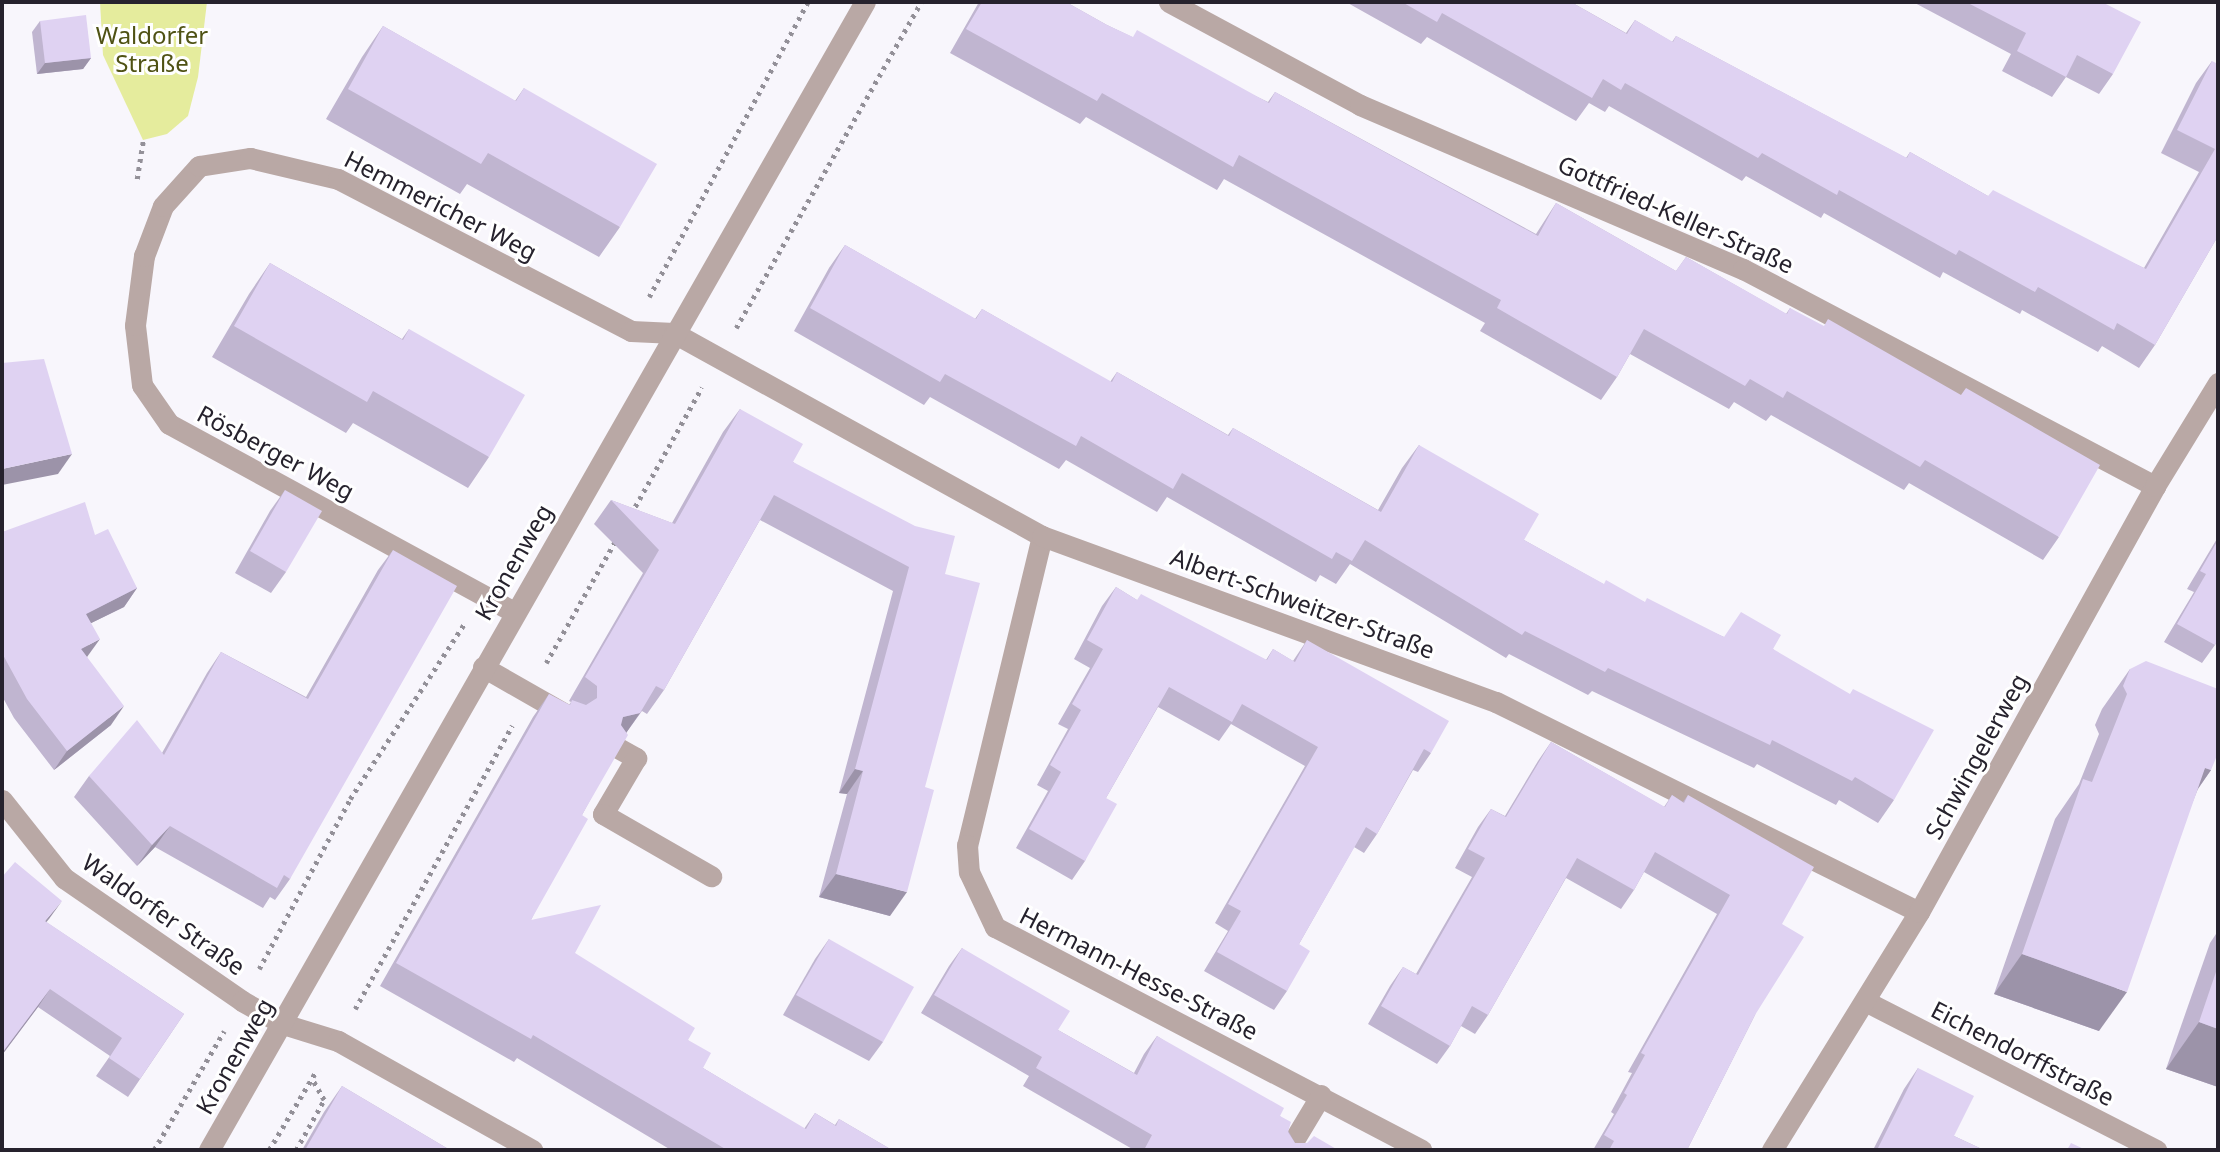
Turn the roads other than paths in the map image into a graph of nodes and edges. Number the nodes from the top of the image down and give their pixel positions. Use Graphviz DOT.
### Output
graph roads {
  1 [pos="865,2"];
  2 [pos="1169,2"];
  3 [pos="144,256"];
  4 [pos="674,333"];
  5 [pos="2218,383"];
  6 [pos="2155,486"];
  7 [pos="1042,536"];
  8 [pos="514,612"];
  9 [pos="483,667"];
  10 [pos="569,716"];
  11 [pos="618,748"];
  12 [pos="2,800"];
  13 [pos="711,876"];
  14 [pos="1919,912"];
  15 [pos="1867,1002"];
  16 [pos="284,1024"];
  17 [pos="1321,1096"];
  18 [pos="209,1150"];
  19 [pos="532,1150"];
  20 [pos="1288,1150"];
  21 [pos="1421,1150"];
  22 [pos="1772,1150"];
  23 [pos="2156,1150"];
  1 -- 4 [label="street, Kronenweg"];
  2 -- 6 [label="street, Gottfried-Keller-Straße"];
  3 -- 4 [label="street, Hemmericher Weg"];
  3 -- 8 [label="street, Rösberger Weg"];
  4 -- 7 [label="street, Albert-Schweitzer-Straße"];
  4 -- 8 [label="street, Kronenweg"];
  5 -- 6 [label="street, Schwingelerweg"];
  6 -- 14 [label="street, Schwingelerweg"];
  7 -- 14 [label="street, Albert-Schweitzer-Straße"];
  7 -- 17 [label="street, Hermann-Hesse-Straße"];
  8 -- 9 [label="street, Kronenweg"];
  9 -- 10 [label="street"];
  9 -- 16 [label="street, Kronenweg"];
  11 -- 13 [label="street"];
  12 -- 16 [label="street, Waldorfer Straße"];
  14 -- 15 [label="street, Schwingelerweg"];
  15 -- 22 [label="street, Schwingelerweg"];
  15 -- 23 [label="street, Eichendorffstraße"];
  16 -- 18 [label="street, Kronenweg"];
  16 -- 19 [label="street, Waldorfer Straße"];
  17 -- 20 [label="street"];
  17 -- 21 [label="street, Hermann-Hesse-Straße"];
}
